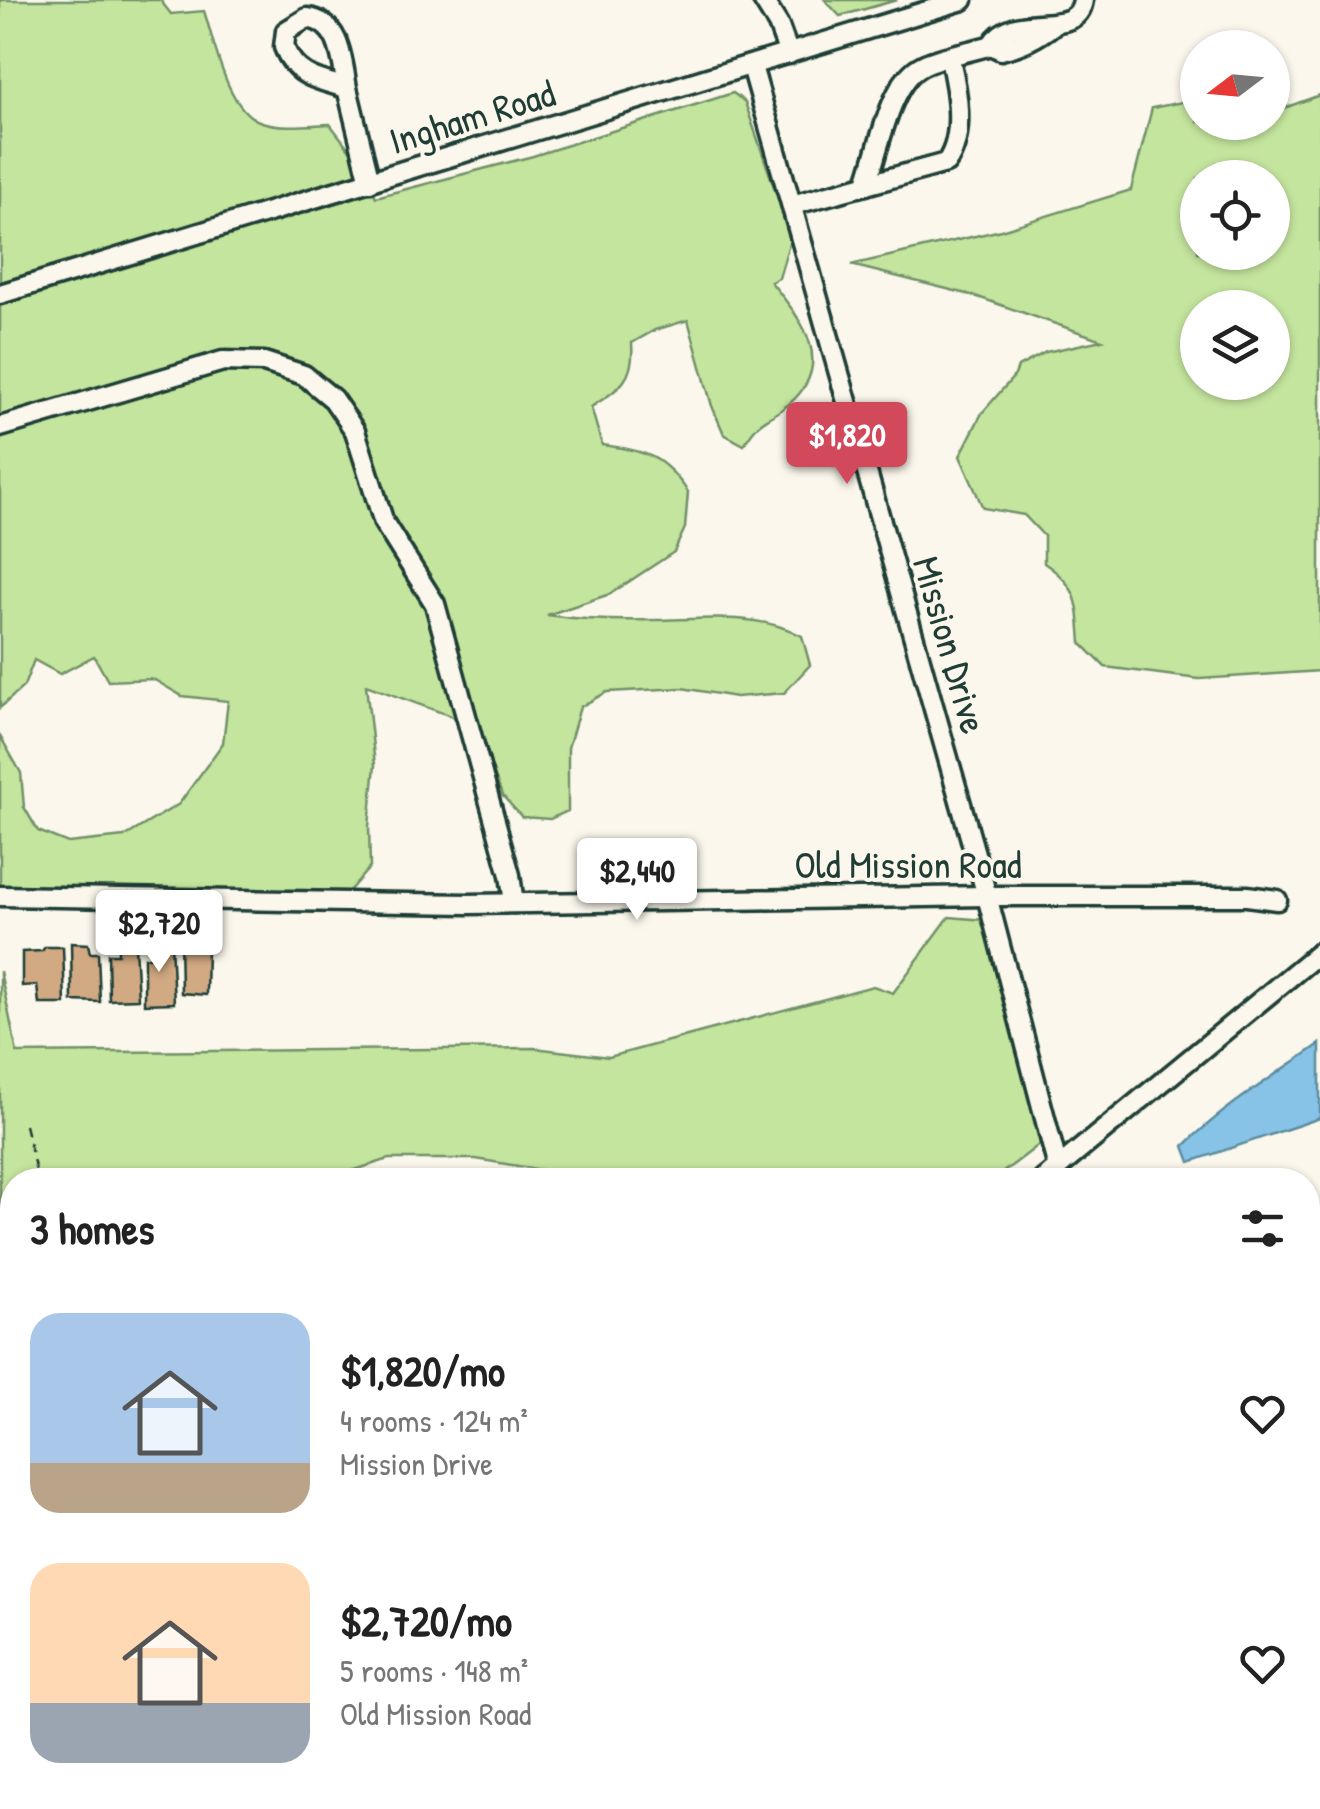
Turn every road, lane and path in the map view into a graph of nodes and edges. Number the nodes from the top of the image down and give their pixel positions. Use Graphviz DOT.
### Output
graph roads {
  1 [pos="763,0"];
  2 [pos="963,0"];
  3 [pos="1083,0"];
  4 [pos="789,54"];
  5 [pos="950,58"];
  6 [pos="752,66"];
  7 [pos="347,88"];
  8 [pos="370,182"];
  9 [pos="866,184"];
  10 [pos="792,206"];
  11 [pos="0,294"];
  12 [pos="0,427"];
  13 [pos="0,896"];
  14 [pos="987,896"];
  15 [pos="1277,900"];
  16 [pos="514,903"];
  17 [pos="1320,952"];
  18 [pos="25,1125"];
  19 [pos="35,1168"];
  20 [pos="1050,1168"];
  21 [pos="1058,1168"];
  1 -- 4 [label="street"];
  2 -- 4 [label="street, Ingham Road"];
  3 -- 5 [label="street"];
  4 -- 6 [label="street, Ingham Road"];
  5 -- 9 [label="street"];
  5 -- 9 [label="street"];
  6 -- 8 [label="street, Ingham Road"];
  6 -- 10 [label="street, Mission Drive"];
  7 -- 8 [label="street"];
  8 -- 11 [label="street, Ingham Road"];
  9 -- 10 [label="street"];
  10 -- 14 [label="street, Mission Drive"];
  12 -- 16 [label="street"];
  13 -- 16 [label="street, Old Mission Road"];
  14 -- 15 [label="street, Old Mission Road"];
  14 -- 16 [label="street, Old Mission Road"];
  14 -- 20 [label="street, Mission Drive"];
  17 -- 21 [label="street"];
  18 -- 19 [label="path"];
}
